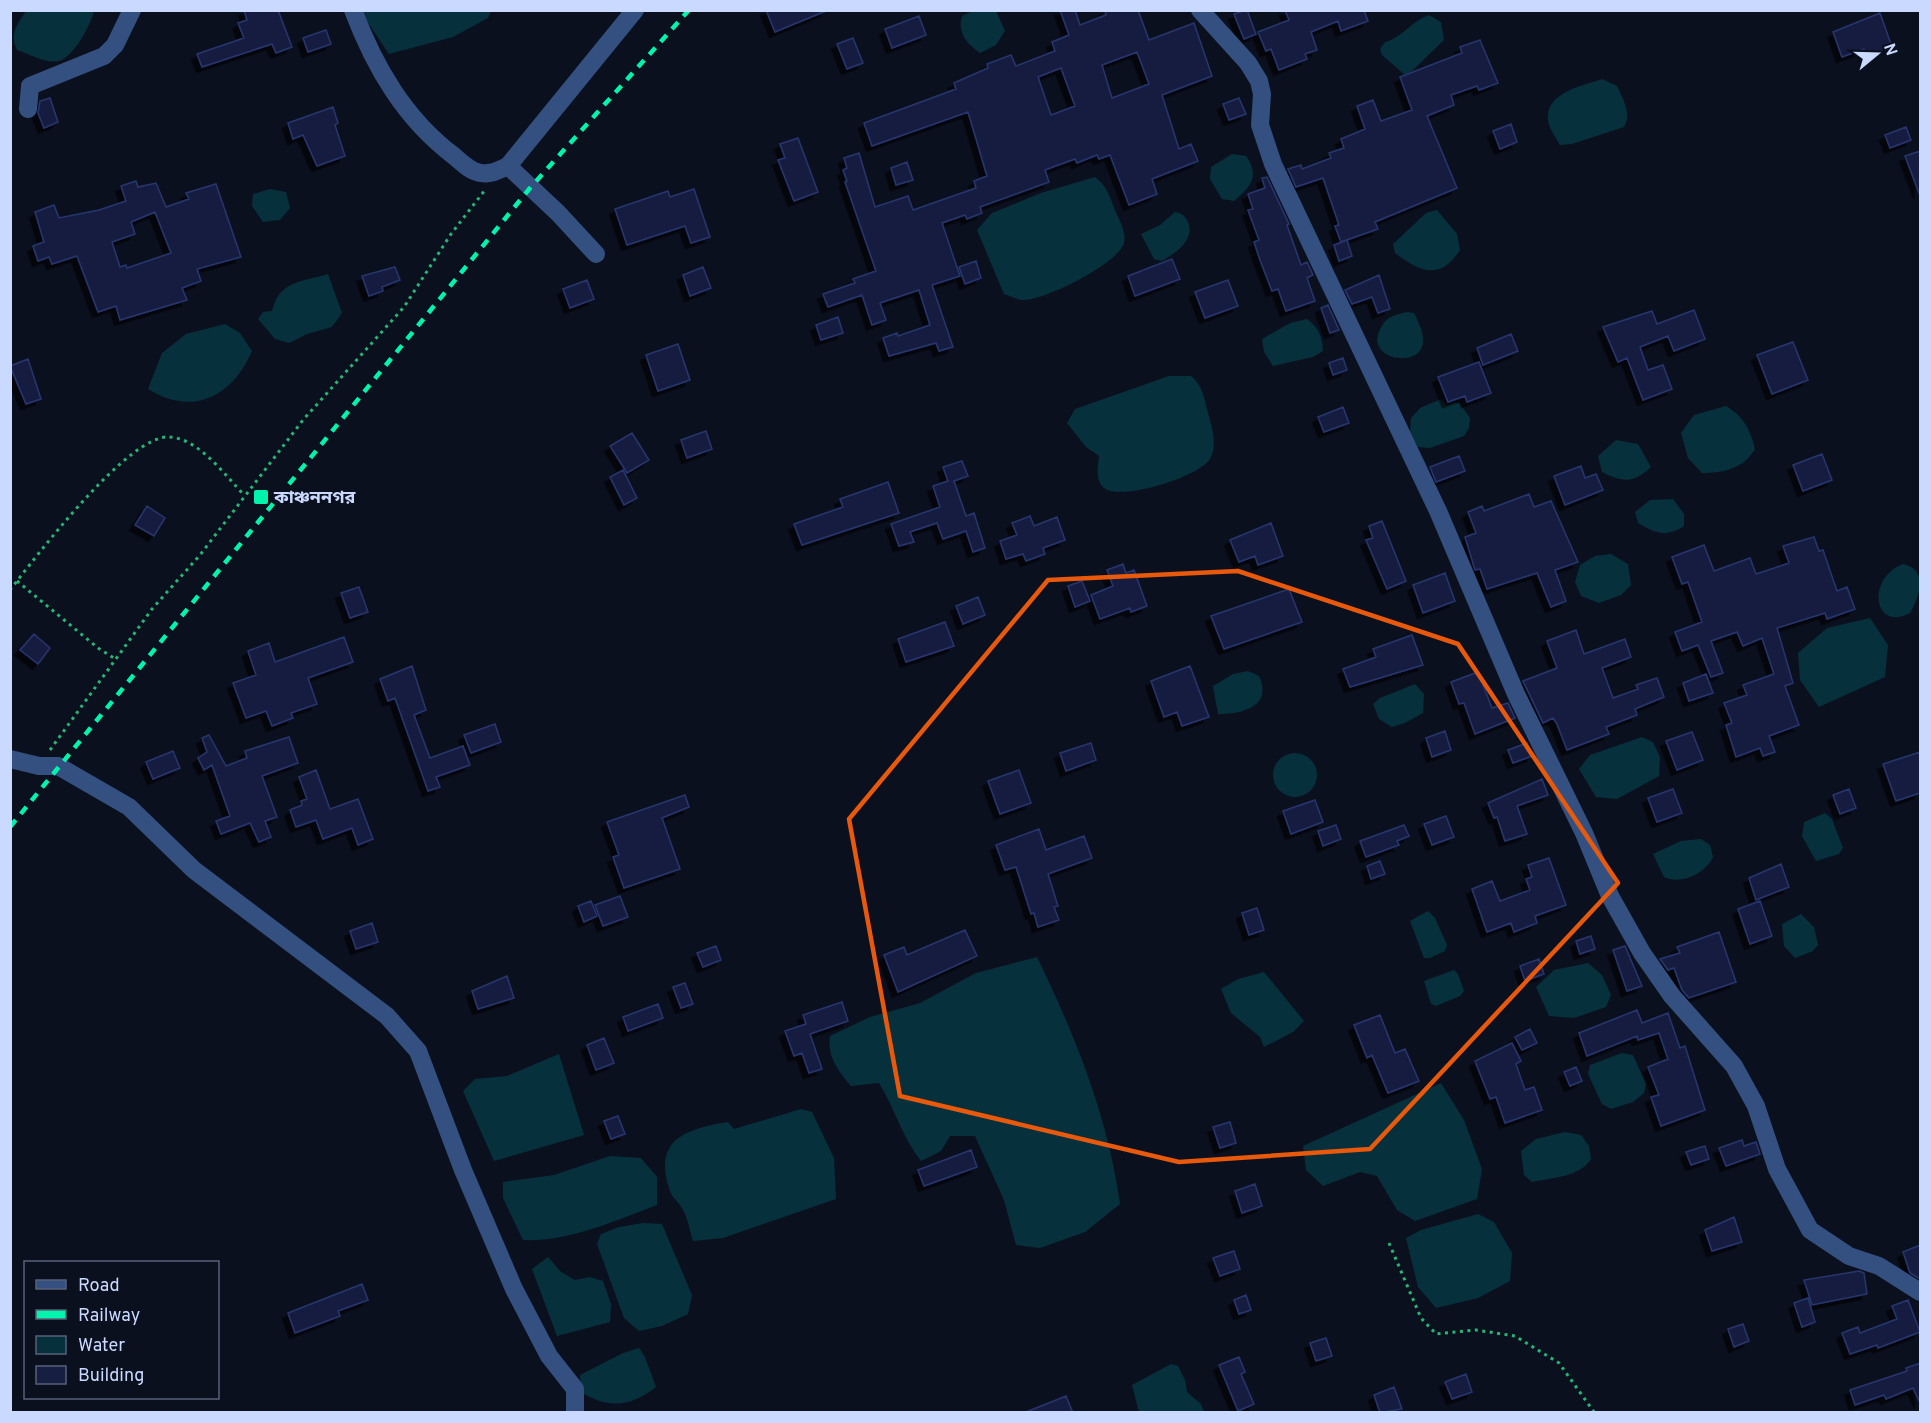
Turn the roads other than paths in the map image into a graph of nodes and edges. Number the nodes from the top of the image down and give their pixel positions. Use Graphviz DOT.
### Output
graph roads {
  1 [pos="132,10"];
  2 [pos="353,10"];
  3 [pos="635,10"];
  4 [pos="1200,10"];
  5 [pos="28,109"];
  6 [pos="501,169"];
  7 [pos="596,254"];
  8 [pos="10,759"];
  9 [pos="1920,1292"];
  10 [pos="575,1413"];
  1 -- 5 [label="street"];
  2 -- 6 [label="street"];
  3 -- 6 [label="street"];
  4 -- 9 [label="street"];
  6 -- 7 [label="street"];
  8 -- 10 [label="street"];
}
